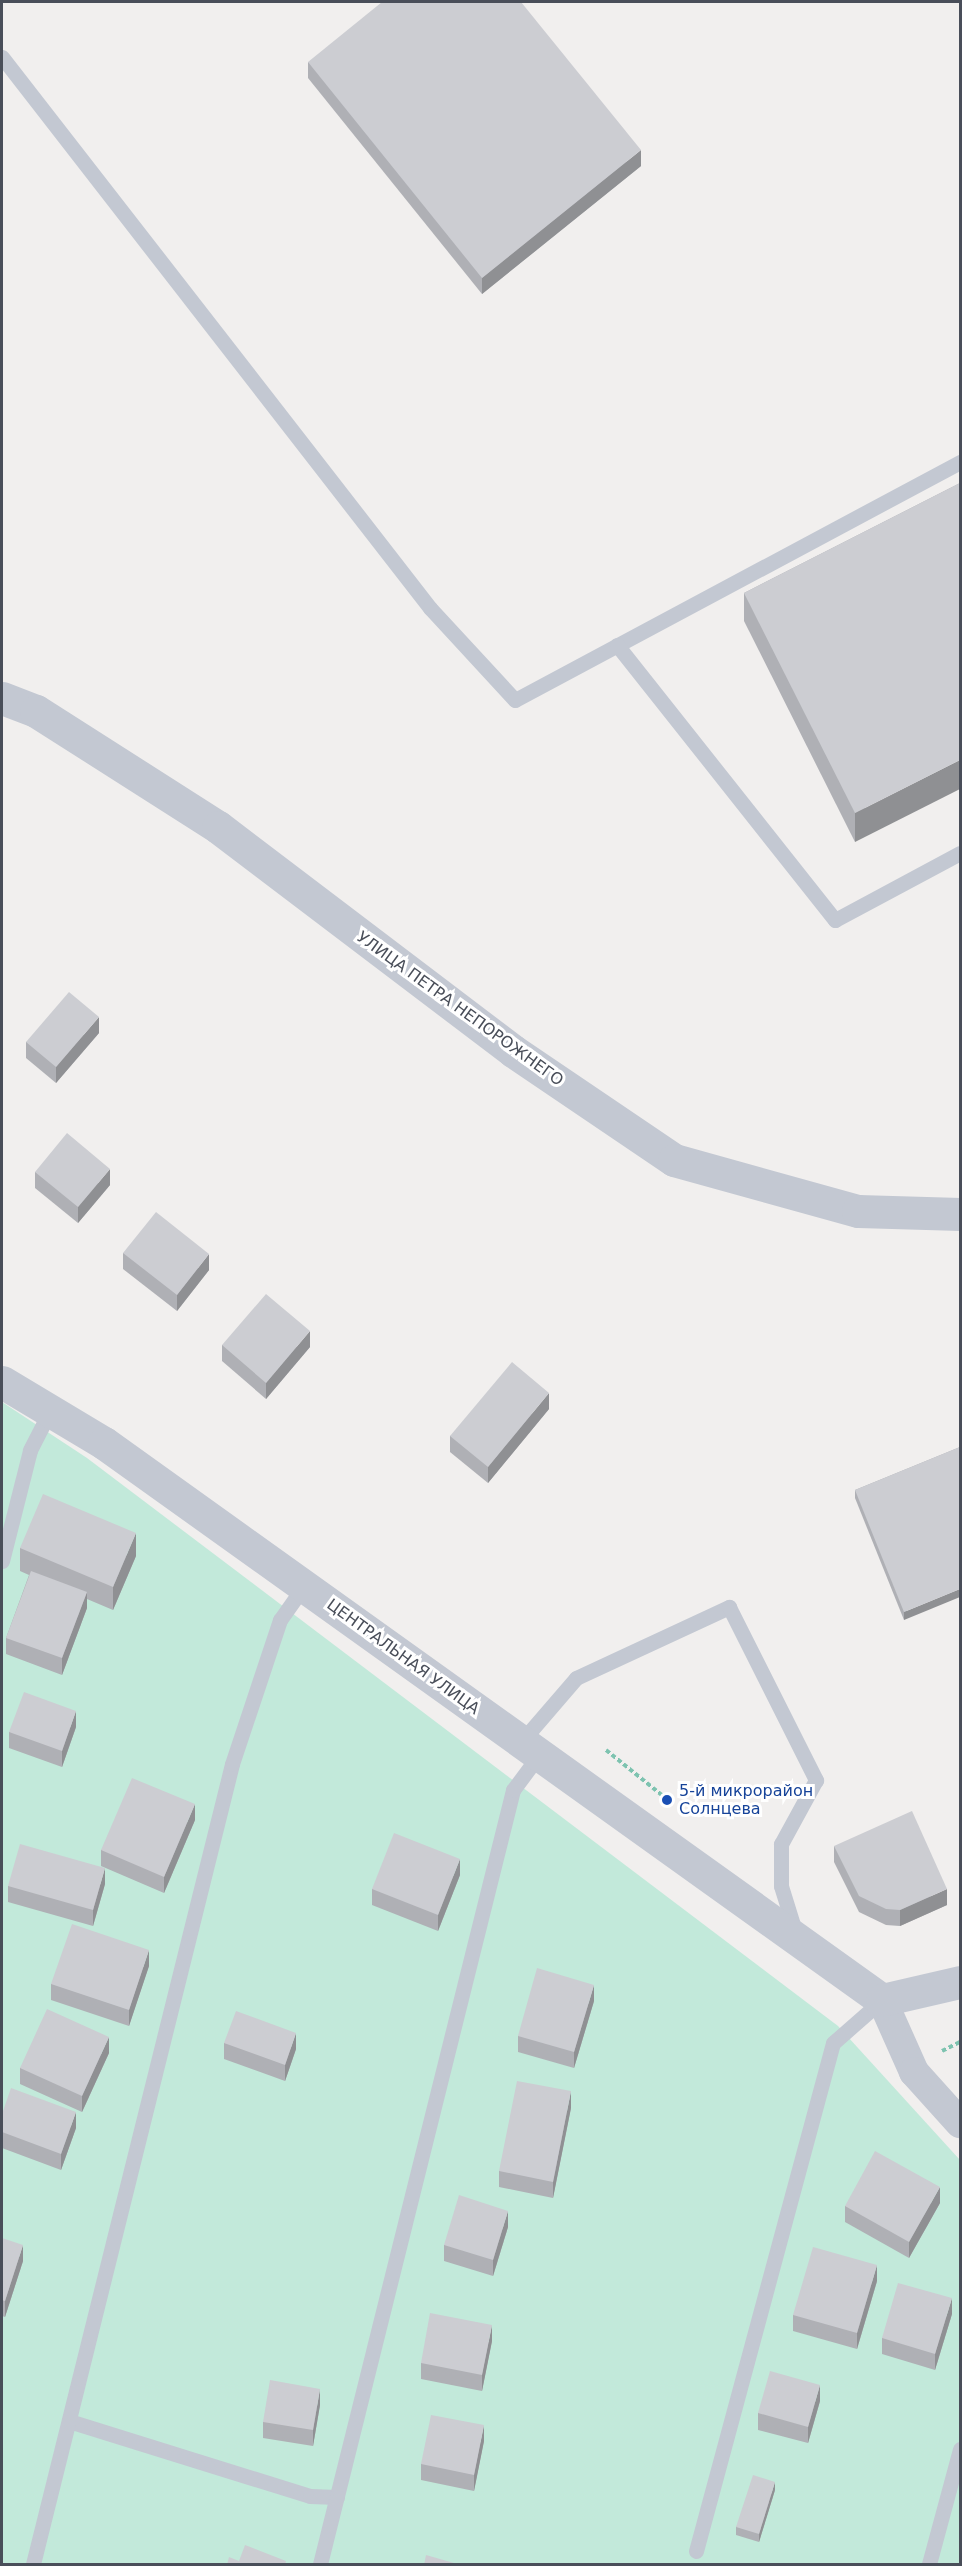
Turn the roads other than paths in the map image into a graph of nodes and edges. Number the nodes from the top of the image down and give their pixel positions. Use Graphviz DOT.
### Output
graph roads {
  1 [pos="2,57"];
  2 [pos="960,462"];
  3 [pos="617,645"];
  4 [pos="2,698"];
  5 [pos="960,853"];
  6 [pos="960,1214"];
  7 [pos="2,1382"];
  8 [pos="50,1411"];
  9 [pos="2,1561"];
  10 [pos="304,1586"];
  11 [pos="530,1749"];
  12 [pos="798,1943"];
  13 [pos="960,1982"];
  14 [pos="882,2000"];
  15 [pos="960,2123"];
  16 [pos="69,2421"];
  17 [pos="960,2449"];
  18 [pos="337,2497"];
  19 [pos="696,2552"];
  20 [pos="33,2565"];
  21 [pos="320,2565"];
  22 [pos="929,2565"];
  1 -- 3 [label="lane"];
  2 -- 3 [label="lane"];
  3 -- 5 [label="lane"];
  4 -- 6 [label="street, УЛИЦА ПЕТРА НЕПОРОЖНЕГО"];
  7 -- 8 [label="street, ЦЕНТРАЛЬНАЯ УЛИЦА"];
  8 -- 9 [label="lane"];
  8 -- 10 [label="street, ЦЕНТРАЛЬНАЯ УЛИЦА"];
  10 -- 11 [label="street, ЦЕНТРАЛЬНАЯ УЛИЦА"];
  10 -- 16 [label="lane"];
  11 -- 12 [label="street, ЦЕНТРАЛЬНАЯ УЛИЦА"];
  11 -- 12 [label="lane"];
  11 -- 18 [label="lane"];
  12 -- 14 [label="street, ЦЕНТРАЛЬНАЯ УЛИЦА"];
  13 -- 14 [label="street"];
  14 -- 15 [label="street"];
  14 -- 19 [label="lane"];
  16 -- 18 [label="lane"];
  16 -- 20 [label="lane"];
  17 -- 22 [label="lane"];
  18 -- 21 [label="lane"];
}
